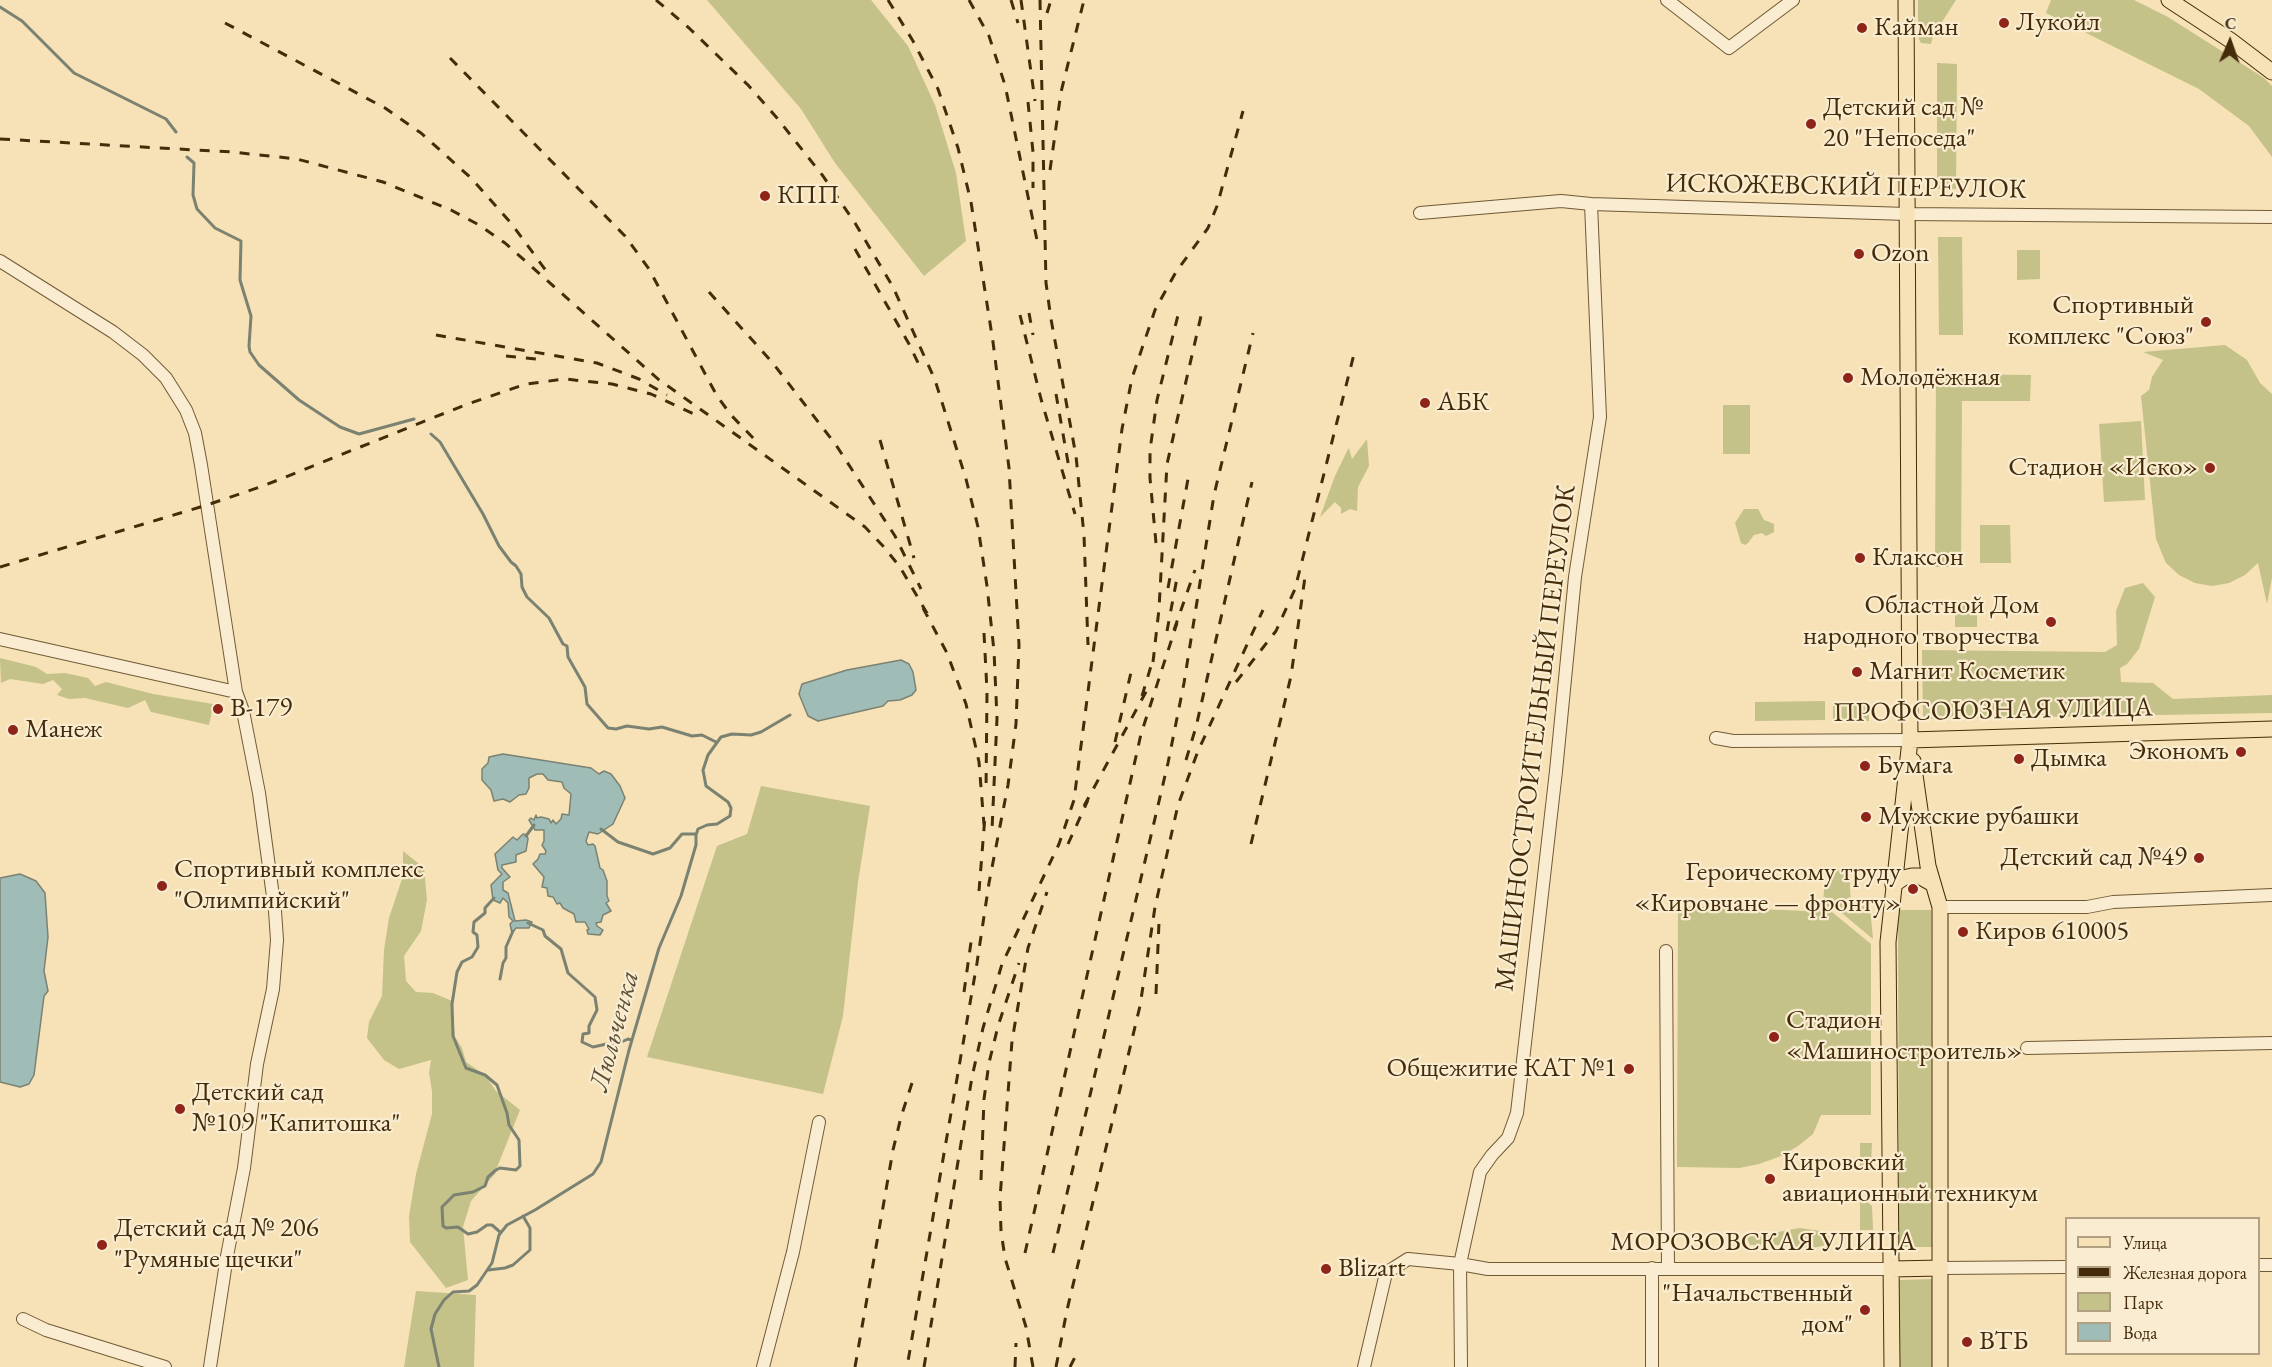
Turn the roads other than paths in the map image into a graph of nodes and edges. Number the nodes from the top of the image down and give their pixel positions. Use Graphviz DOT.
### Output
graph roads {
  1 [pos="1667,0"];
  2 [pos="1793,0"];
  3 [pos="1906,0"];
  4 [pos="2169,0"];
  5 [pos="2184,5"];
  6 [pos="2272,72"];
  7 [pos="1591,204"];
  8 [pos="1420,213"];
  9 [pos="1907,214"];
  10 [pos="2272,217"];
  11 [pos="0,261"];
  12 [pos="0,639"];
  13 [pos="236,693"];
  14 [pos="2272,729"];
  15 [pos="1716,738"];
  16 [pos="1910,740"];
  17 [pos="1933,884"];
  18 [pos="1893,885"];
  19 [pos="2272,895"];
  20 [pos="1940,907"];
  21 [pos="1666,951"];
  22 [pos="2272,1043"];
  23 [pos="2027,1048"];
  24 [pos="819,1122"];
  25 [pos="1460,1264"];
  26 [pos="2065,1267"];
  27 [pos="1652,1268"];
  28 [pos="1668,1268"];
  29 [pos="1941,1268"];
  30 [pos="1892,1269"];
  31 [pos="23,1319"];
  32 [pos="165,1367"];
  33 [pos="210,1367"];
  34 [pos="762,1367"];
  35 [pos="1364,1367"];
  36 [pos="1461,1367"];
  37 [pos="1652,1367"];
  38 [pos="1892,1367"];
  39 [pos="1940,1367"];
  1 -- 2 [label="street"];
  3 -- 9 [label="main road"];
  4 -- 5 [label="main road"];
  5 -- 6 [label="main road"];
  7 -- 8 [label="street, ИСКОЖЕВСКИЙ ПЕРЕУЛОК"];
  7 -- 9 [label="street, ИСКОЖЕВСКИЙ ПЕРЕУЛОК"];
  7 -- 25 [label="street, МАШИНОСТРОИТЕЛЬНЫЙ ПЕРЕУЛОК"];
  9 -- 10 [label="street, ИСКОЖЕВСКИЙ ПЕРЕУЛОК"];
  9 -- 16 [label="main road"];
  11 -- 13 [label="street"];
  12 -- 13 [label="street"];
  13 -- 33 [label="street"];
  14 -- 16 [label="main road, ПРОФСОЮЗНАЯ УЛИЦА"];
  15 -- 16 [label="street, ПРОФСОЮЗНАЯ УЛИЦА"];
  16 -- 17 [label="main road"];
  16 -- 18 [label="main road"];
  17 -- 18 [label="main road"];
  17 -- 20 [label="main road"];
  18 -- 30 [label="main road"];
  19 -- 20 [label="street"];
  20 -- 29 [label="main road"];
  21 -- 28 [label="street"];
  22 -- 23 [label="street"];
  24 -- 34 [label="street"];
  25 -- 27 [label="street, МОРОЗОВСКАЯ УЛИЦА"];
  25 -- 35 [label="street, МОРОЗОВСКАЯ УЛИЦА"];
  25 -- 36 [label="street, МАШИНОСТРОИТЕЛЬНЫЙ ПЕРЕУЛОК"];
  26 -- 29 [label="street, МОРОЗОВСКАЯ УЛИЦА"];
  27 -- 28 [label="street, МОРОЗОВСКАЯ УЛИЦА"];
  27 -- 37 [label="street"];
  28 -- 30 [label="street, МОРОЗОВСКАЯ УЛИЦА"];
  29 -- 30 [label="main road, МОРОЗОВСКАЯ УЛИЦА"];
  29 -- 39 [label="main road"];
  30 -- 38 [label="main road"];
  31 -- 32 [label="street"];
}
